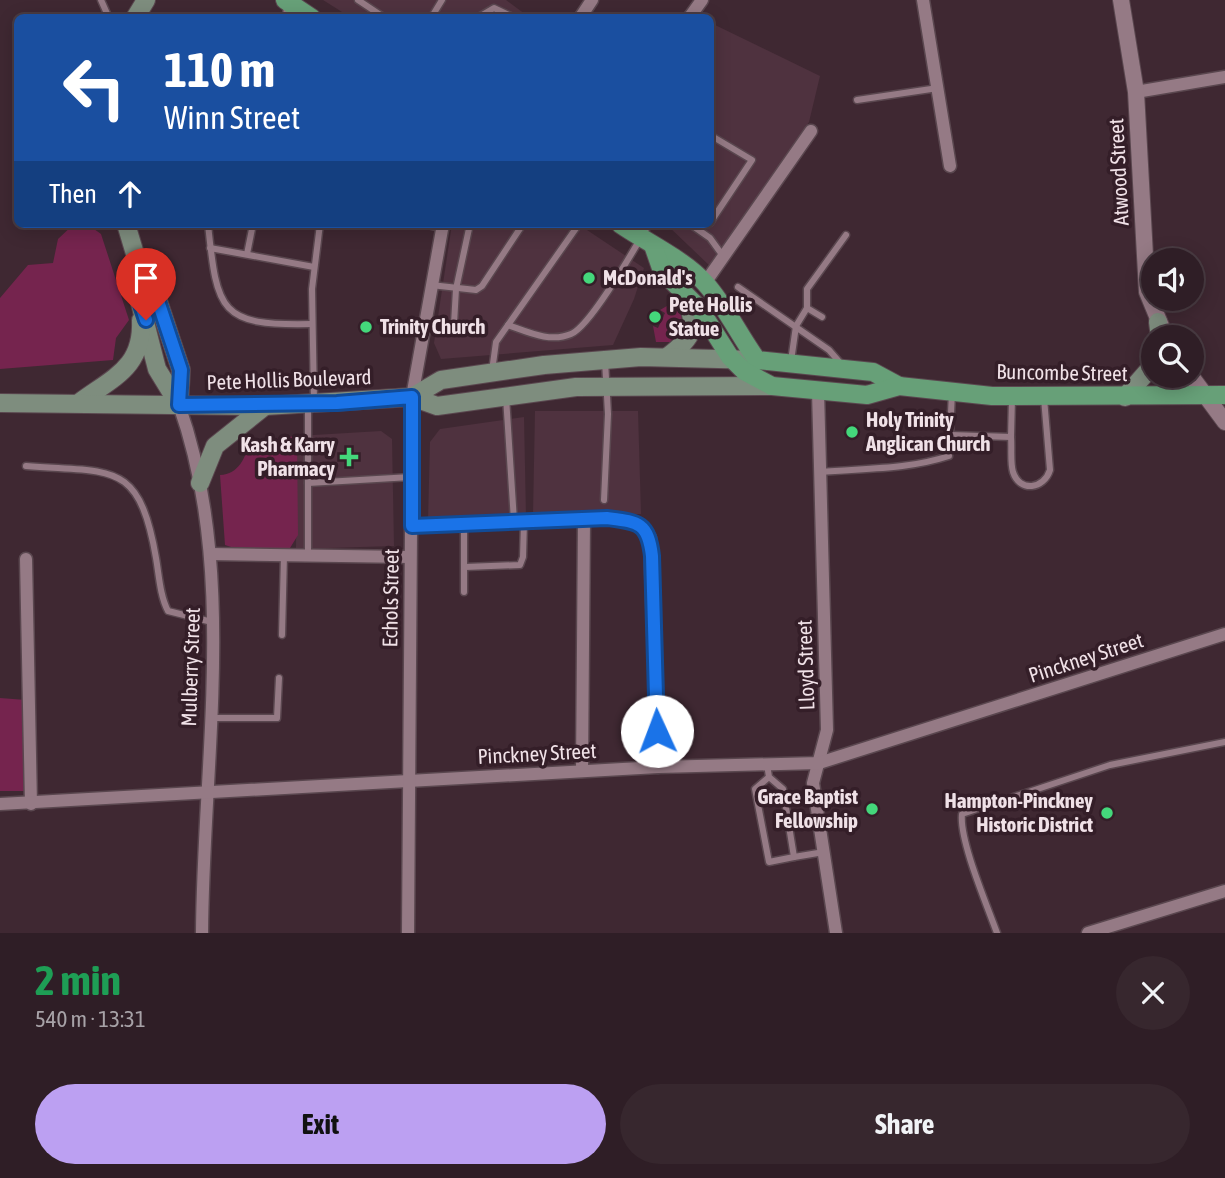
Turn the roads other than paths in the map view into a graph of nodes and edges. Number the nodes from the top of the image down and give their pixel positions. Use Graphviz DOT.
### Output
graph roads {
  1 [pos="358,0"];
  2 [pos="923,0"];
  3 [pos="1121,0"];
  4 [pos="379,14"];
  5 [pos="484,14"];
  6 [pos="507,14"];
  7 [pos="1225,77"];
  8 [pos="938,88"];
  9 [pos="1136,92"];
  10 [pos="857,100"];
  11 [pos="811,131"];
  12 [pos="714,137"];
  13 [pos="950,166"];
  14 [pos="714,217"];
  15 [pos="127,228"];
  16 [pos="208,228"];
  17 [pos="252,228"];
  18 [pos="319,228"];
  19 [pos="442,228"];
  20 [pos="469,228"];
  21 [pos="520,228"];
  22 [pos="576,228"];
  23 [pos="629,228"];
  24 [pos="695,228"];
  25 [pos="707,228"];
  26 [pos="703,234"];
  27 [pos="846,235"];
  28 [pos="648,237"];
  29 [pos="210,248"];
  30 [pos="247,254"];
  31 [pos="725,258"];
  32 [pos="314,267"];
  33 [pos="142,277"];
  34 [pos="705,283"];
  35 [pos="431,285"];
  36 [pos="738,287"];
  37 [pos="456,289"];
  38 [pos="683,294"];
  39 [pos="139,299"];
  40 [pos="807,308"];
  41 [pos="822,317"];
  42 [pos="311,324"];
  43 [pos="454,324"];
  44 [pos="508,325"];
  45 [pos="1159,325"];
  46 [pos="796,326"];
  47 [pos="667,357"];
  48 [pos="730,357"];
  49 [pos="604,359"];
  50 [pos="757,360"];
  51 [pos="791,363"];
  52 [pos="846,369"];
  53 [pos="492,373"];
  54 [pos="1141,379"];
  55 [pos="607,386"];
  56 [pos="772,386"];
  57 [pos="899,386"];
  58 [pos="1199,388"];
  59 [pos="818,391"];
  60 [pos="952,392"];
  61 [pos="505,395"];
  62 [pos="1225,395"];
  63 [pos="1012,396"];
  64 [pos="1044,396"];
  65 [pos="1205,396"];
  66 [pos="412,397"];
  67 [pos="1125,397"];
  68 [pos="80,402"];
  69 [pos="0,403"];
  70 [pos="311,404"];
  71 [pos="179,405"];
  72 [pos="265,406"];
  73 [pos="1225,422"];
  74 [pos="951,435"];
  75 [pos="1011,437"];
  76 [pos="26,466"];
  77 [pos="820,472"];
  78 [pos="411,477"];
  79 [pos="200,483"];
  80 [pos="308,483"];
  81 [pos="604,500"];
  82 [pos="584,520"];
  83 [pos="513,521"];
  84 [pos="528,522"];
  85 [pos="464,523"];
  86 [pos="412,526"];
  87 [pos="210,554"];
  88 [pos="284,555"];
  89 [pos="308,555"];
  90 [pos="410,557"];
  91 [pos="26,559"];
  92 [pos="465,567"];
  93 [pos="464,592"];
  94 [pos="214,623"];
  95 [pos="1225,634"];
  96 [pos="282,635"];
  97 [pos="279,678"];
  98 [pos="209,718"];
  99 [pos="1225,742"];
  100 [pos="819,763"];
  101 [pos="658,767"];
  102 [pos="582,771"];
  103 [pos="768,771"];
  104 [pos="409,780"];
  105 [pos="206,791"];
  106 [pos="0,804"];
  107 [pos="31,804"];
  108 [pos="824,852"];
  109 [pos="794,857"];
  110 [pos="1225,891"];
  111 [pos="1112,930"];
  112 [pos="202,933"];
  113 [pos="408,933"];
  114 [pos="836,933"];
  115 [pos="997,933"];
  116 [pos="1088,933"];
  1 -- 4 [label="lane"];
  2 -- 8 [label="street"];
  3 -- 9 [label="street, Atwood Street"];
  5 -- 6 [label="lane"];
  7 -- 9 [label="street"];
  8 -- 10 [label="lane"];
  8 -- 13 [label="street"];
  9 -- 45 [label="street, Atwood Street"];
  11 -- 31 [label="street"];
  12 -- 14 [label="lane"];
  15 -- 33 [label="main road"];
  16 -- 29 [label="lane"];
  17 -- 30 [label="lane"];
  18 -- 32 [label="lane"];
  19 -- 35 [label="street, Echols Street"];
  20 -- 37 [label="lane"];
  21 -- 37 [label="lane"];
  22 -- 44 [label="lane"];
  23 -- 28 [label="main road"];
  24 -- 26 [label="lane"];
  25 -- 26 [label="lane"];
  26 -- 31 [label="lane"];
  27 -- 40 [label="lane"];
  28 -- 34 [label="main road"];
  28 -- 38 [label="main road"];
  28 -- 44 [label="lane"];
  29 -- 30 [label="lane"];
  29 -- 42 [label="lane"];
  30 -- 32 [label="lane"];
  31 -- 34 [label="street"];
  32 -- 42 [label="lane"];
  33 -- 39 [label="main road"];
  33 -- 71 [label="main road"];
  34 -- 50 [label="main road"];
  35 -- 37 [label="lane"];
  35 -- 66 [label="street, Echols Street"];
  36 -- 46 [label="lane"];
  37 -- 43 [label="lane"];
  38 -- 47 [label="main road"];
  38 -- 48 [label="main road"];
  39 -- 68 [label="main road"];
  39 -- 71 [label="main road"];
  40 -- 41 [label="lane"];
  40 -- 46 [label="lane"];
  42 -- 70 [label="lane"];
  44 -- 53 [label="lane"];
  46 -- 51 [label="lane"];
  46 -- 52 [label="lane"];
  47 -- 48 [label="main road, Pete Hollis Boulevard"];
  47 -- 49 [label="main road, Pete Hollis Boulevard"];
  48 -- 50 [label="main road, Buncombe Street"];
  48 -- 56 [label="main road"];
  49 -- 53 [label="main road, Pete Hollis Boulevard"];
  49 -- 55 [label="lane"];
  50 -- 51 [label="main road, Buncombe Street"];
  51 -- 52 [label="main road, Buncombe Street"];
  52 -- 57 [label="main road, Buncombe Street"];
  53 -- 66 [label="main road, Pete Hollis Boulevard"];
  54 -- 67 [label="main road"];
  55 -- 56 [label="main road, Pete Hollis Boulevard"];
  55 -- 61 [label="main road, Pete Hollis Boulevard"];
  55 -- 81 [label="lane"];
  56 -- 59 [label="main road, Buncombe Street"];
  57 -- 59 [label="main road, Buncombe Street"];
  57 -- 60 [label="main road, Buncombe Street"];
  58 -- 65 [label="street"];
  59 -- 77 [label="street, Lloyd Street"];
  60 -- 63 [label="main road, Buncombe Street"];
  60 -- 74 [label="lane"];
  61 -- 66 [label="main road, Pete Hollis Boulevard"];
  61 -- 83 [label="lane"];
  62 -- 65 [label="main road, Buncombe Street"];
  63 -- 64 [label="main road, Buncombe Street"];
  63 -- 75 [label="lane"];
  64 -- 67 [label="main road, Buncombe Street"];
  64 -- 75 [label="lane"];
  65 -- 67 [label="main road, Buncombe Street"];
  65 -- 73 [label="street"];
  66 -- 70 [label="main road, Pete Hollis Boulevard"];
  66 -- 78 [label="street, Echols Street"];
  68 -- 69 [label="main road, Pete Hollis Boulevard"];
  68 -- 71 [label="main road, Pete Hollis Boulevard"];
  70 -- 72 [label="main road, Pete Hollis Boulevard"];
  70 -- 80 [label="lane"];
  71 -- 72 [label="main road, Pete Hollis Boulevard"];
  71 -- 79 [label="street, Mulberry Street"];
  72 -- 79 [label="main road"];
  74 -- 75 [label="lane"];
  74 -- 77 [label="lane"];
  76 -- 94 [label="lane"];
  77 -- 100 [label="street, Lloyd Street"];
  78 -- 80 [label="lane"];
  78 -- 86 [label="street, Echols Street"];
  79 -- 87 [label="street, Mulberry Street"];
  80 -- 89 [label="lane"];
  82 -- 84 [label="lane"];
  82 -- 101 [label="street"];
  82 -- 102 [label="street"];
  83 -- 84 [label="lane"];
  83 -- 85 [label="lane"];
  84 -- 92 [label="lane"];
  85 -- 86 [label="lane"];
  85 -- 92 [label="lane"];
  86 -- 90 [label="street, Echols Street"];
  87 -- 88 [label="street"];
  87 -- 94 [label="street, Mulberry Street"];
  88 -- 89 [label="street"];
  88 -- 96 [label="lane"];
  89 -- 90 [label="street"];
  90 -- 104 [label="street, Echols Street"];
  91 -- 107 [label="street"];
  92 -- 93 [label="lane"];
  94 -- 98 [label="street, Mulberry Street"];
  95 -- 100 [label="street, Pinckney Street"];
  97 -- 98 [label="lane"];
  98 -- 105 [label="street, Mulberry Street"];
  99 -- 115 [label="lane"];
  100 -- 103 [label="street, Pinckney Street"];
  100 -- 108 [label="street, Lloyd Street"];
  101 -- 102 [label="street, Pinckney Street"];
  101 -- 103 [label="street, Pinckney Street"];
  102 -- 104 [label="street, Pinckney Street"];
  103 -- 109 [label="lane"];
  103 -- 109 [label="lane"];
  104 -- 105 [label="street, Pinckney Street"];
  104 -- 113 [label="street, Echols Street"];
  105 -- 107 [label="street, Pinckney Street"];
  105 -- 112 [label="street, Mulberry Street"];
  106 -- 107 [label="street, Pinckney Street"];
  108 -- 109 [label="lane"];
  108 -- 114 [label="street, Lloyd Street"];
  110 -- 111 [label="street"];
  111 -- 116 [label="street"];
}
